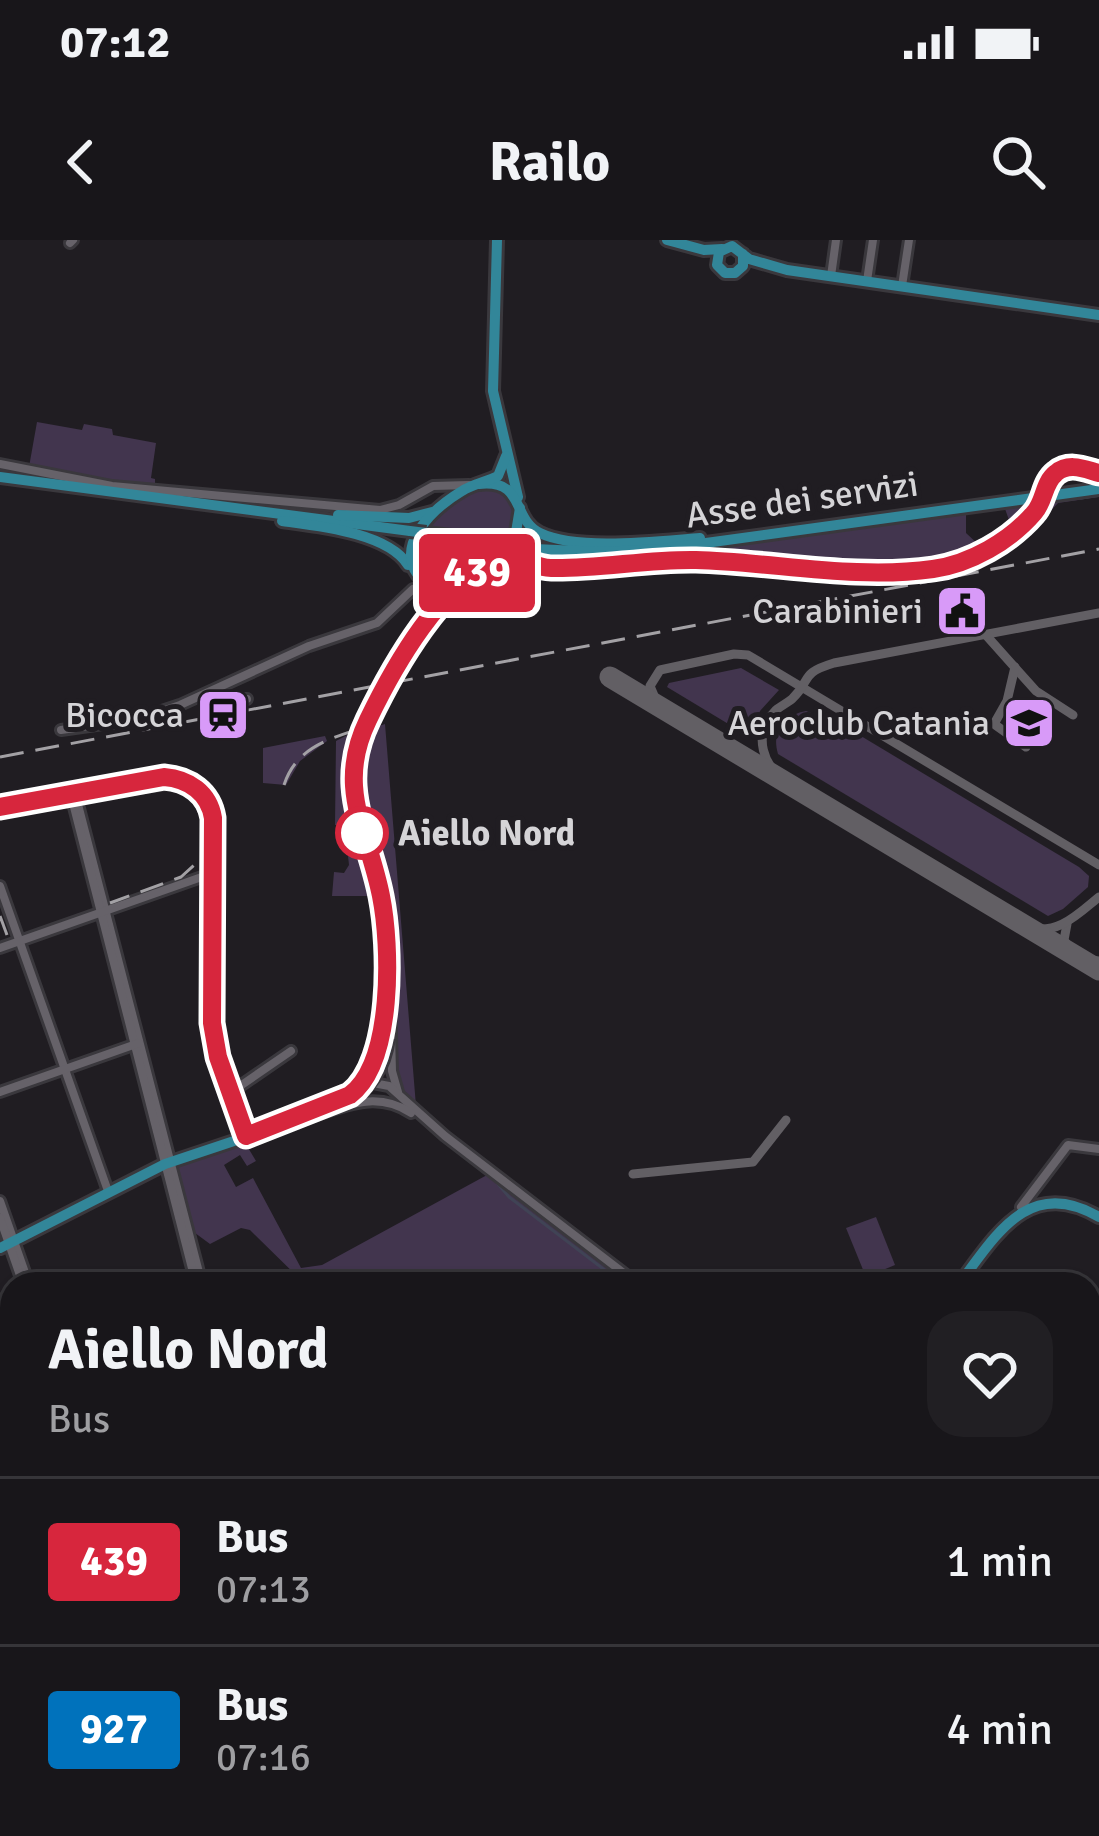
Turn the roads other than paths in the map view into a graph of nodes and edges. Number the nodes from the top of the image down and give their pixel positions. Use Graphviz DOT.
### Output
graph roads {
  1 [pos="497,240"];
  2 [pos="667,240"];
  3 [pos="836,240"];
  4 [pos="873,240"];
  5 [pos="909,240"];
  6 [pos="719,255"];
  7 [pos="743,260"];
  8 [pos="831,277"];
  9 [pos="867,281"];
  10 [pos="902,286"];
  11 [pos="1099,316"];
  12 [pos="505,444"];
  13 [pos="0,464"];
  14 [pos="1099,473"];
  15 [pos="0,479"];
  16 [pos="442,484"];
  17 [pos="477,484"];
  18 [pos="1099,486"];
  19 [pos="454,496"];
  20 [pos="519,504"];
  21 [pos="215,505"];
  22 [pos="440,507"];
  23 [pos="250,514"];
  24 [pos="409,533"];
  25 [pos="739,535"];
  26 [pos="513,549"];
  27 [pos="551,568"];
  28 [pos="480,572"];
  29 [pos="421,577"];
  30 [pos="511,581"];
  31 [pos="497,587"];
  32 [pos="396,608"];
  33 [pos="432,613"];
  34 [pos="416,634"];
  35 [pos="396,670"];
  36 [pos="201,695"];
  37 [pos="248,699"];
  38 [pos="190,700"];
  39 [pos="206,706"];
  40 [pos="61,730"];
  41 [pos="362,735"];
  42 [pos="73,796"];
  43 [pos="3,809"];
  44 [pos="214,873"];
  45 [pos="0,886"];
  46 [pos="103,912"];
  47 [pos="20,941"];
  48 [pos="0,948"];
  49 [pos="386,966"];
  50 [pos="138,1044"];
  51 [pos="291,1051"];
  52 [pos="377,1058"];
  53 [pos="66,1069"];
  54 [pos="381,1082"];
  55 [pos="0,1092"];
  56 [pos="355,1092"];
  57 [pos="230,1093"];
  58 [pos="401,1098"];
  59 [pos="287,1123"];
  60 [pos="430,1127"];
  61 [pos="246,1136"];
  62 [pos="446,1136"];
  63 [pos="1099,1148"];
  64 [pos="173,1161"];
  65 [pos="108,1191"];
  66 [pos="0,1201"];
  67 [pos="1021,1207"];
  68 [pos="1099,1217"];
  69 [pos="0,1218"];
  70 [pos="5,1238"];
  71 [pos="21,1272"];
  72 [pos="196,1272"];
  73 [pos="196,1272"];
  74 [pos="622,1272"];
  75 [pos="968,1272"];
  1 -- 12 [label="main road"];
  2 -- 6 [label="main road"];
  3 -- 8 [label="street"];
  4 -- 9 [label="street"];
  5 -- 10 [label="street"];
  6 -- 7 [label="main road"];
  6 -- 7 [label="main road"];
  7 -- 8 [label="main road"];
  8 -- 9 [label="main road"];
  9 -- 10 [label="main road"];
  10 -- 11 [label="main road"];
  12 -- 17 [label="main road"];
  12 -- 20 [label="main road"];
  13 -- 16 [label="street"];
  14 -- 27 [label="main road, bridge"];
  15 -- 21 [label="main road"];
  15 -- 23 [label="main road"];
  16 -- 17 [label="street"];
  16 -- 19 [label="street"];
  17 -- 19 [label="main road"];
  17 -- 20 [label="main road"];
  18 -- 25 [label="main road, Asse dei servizi"];
  18 -- 26 [label="main road, Asse dei servizi"];
  19 -- 22 [label="main road"];
  20 -- 25 [label="main road"];
  20 -- 28 [label="main road"];
  21 -- 22 [label="main road"];
  21 -- 24 [label="main road"];
  22 -- 29 [label="main road"];
  23 -- 24 [label="main road"];
  23 -- 29 [label="main road"];
  24 -- 26 [label="main road, Asse dei servizi, bridge"];
  25 -- 26 [label="main road, Asse dei servizi"];
  26 -- 27 [label="main road"];
  26 -- 28 [label="main road"];
  26 -- 30 [label="main road"];
  27 -- 30 [label="main road"];
  28 -- 29 [label="main road"];
  28 -- 31 [label="main road"];
  28 -- 33 [label="main road"];
  29 -- 32 [label="street"];
  29 -- 32 [label="street"];
  29 -- 34 [label="main road"];
  30 -- 31 [label="main road"];
  31 -- 33 [label="main road"];
  32 -- 36 [label="street"];
  33 -- 34 [label="main road"];
  34 -- 35 [label="main road"];
  36 -- 38 [label="street"];
  36 -- 39 [label="street"];
  37 -- 39 [label="street"];
  38 -- 39 [label="street"];
  38 -- 40 [label="street"];
  41 -- 49 [label="main road"];
  42 -- 43 [label="street"];
  42 -- 44 [label="street"];
  42 -- 46 [label="street"];
  44 -- 46 [label="street"];
  44 -- 57 [label="street"];
  45 -- 47 [label="street"];
  46 -- 47 [label="street"];
  46 -- 50 [label="street"];
  47 -- 48 [label="street"];
  47 -- 53 [label="street"];
  49 -- 52 [label="main road"];
  49 -- 58 [label="street"];
  49 -- 59 [label="main road, bridge"];
  50 -- 53 [label="street"];
  50 -- 64 [label="street"];
  51 -- 57 [label="street"];
  52 -- 54 [label="street"];
  52 -- 56 [label="main road"];
  53 -- 55 [label="street"];
  53 -- 65 [label="street"];
  54 -- 56 [label="street"];
  54 -- 58 [label="street"];
  54 -- 60 [label="street"];
  56 -- 61 [label="main road"];
  57 -- 61 [label="street"];
  58 -- 62 [label="street"];
  59 -- 60 [label="street"];
  59 -- 61 [label="main road"];
  60 -- 62 [label="street"];
  61 -- 64 [label="main road"];
  62 -- 74 [label="street"];
  63 -- 67 [label="street"];
  64 -- 65 [label="main road"];
  64 -- 72 [label="street"];
  64 -- 73 [label="street"];
  65 -- 70 [label="main road"];
  66 -- 70 [label="street"];
  68 -- 75 [label="main road"];
  69 -- 70 [label="street"];
  70 -- 71 [label="street"];
}
